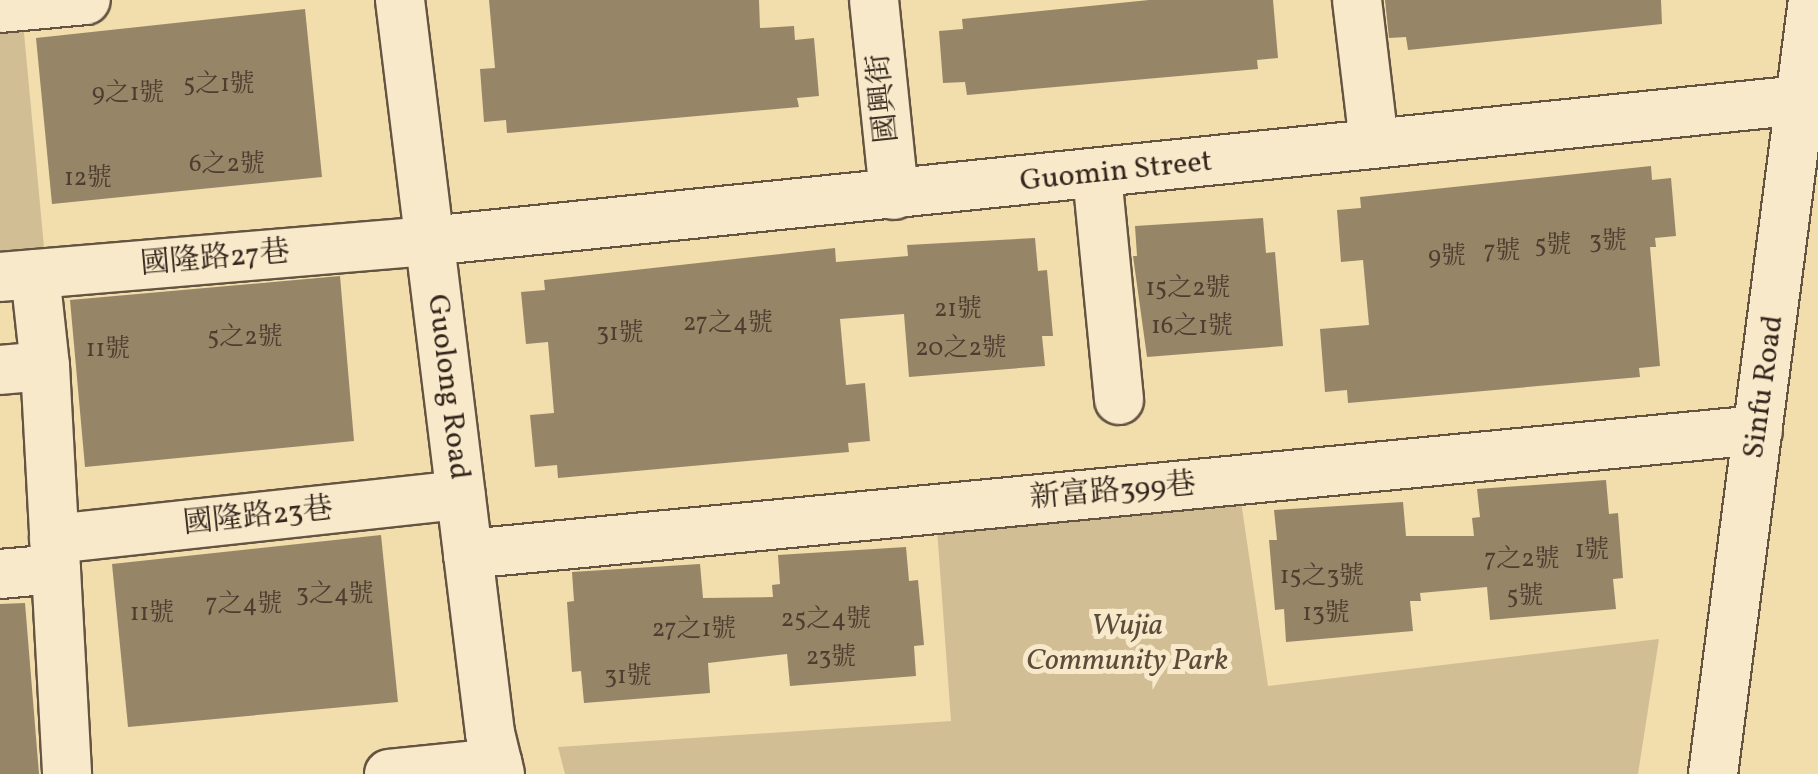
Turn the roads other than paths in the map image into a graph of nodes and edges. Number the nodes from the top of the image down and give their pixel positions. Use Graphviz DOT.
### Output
graph roads {
  1 [pos="86,0"];
  2 [pos="400,0"];
  3 [pos="874,0"];
  4 [pos="1357,0"];
  5 [pos="1813,0"];
  6 [pos="0,8"];
  7 [pos="1802,100"];
  8 [pos="1374,143"];
  9 [pos="1097,175"];
  10 [pos="894,195"];
  11 [pos="430,241"];
  12 [pos="18,276"];
  13 [pos="22,368"];
  14 [pos="1119,400"];
  15 [pos="1758,430"];
  16 [pos="461,494"];
  17 [pos="55,554"];
  18 [pos="468,554"];
  19 [pos="0,574"];
  20 [pos="499,768"];
  21 [pos="67,774"];
  22 [pos="389,774"];
  23 [pos="1713,774"];
  1 -- 6 [label="street"];
  2 -- 11 [label="street, Guolong Road"];
  3 -- 10 [label="street, 國興街"];
  4 -- 8 [label="street"];
  5 -- 7 [label="street, Sinfu Road"];
  7 -- 8 [label="street, Guomin Street"];
  7 -- 15 [label="street, Sinfu Road"];
  8 -- 9 [label="street, Guomin Street"];
  9 -- 10 [label="street, Guomin Street"];
  9 -- 14 [label="street"];
  10 -- 11 [label="street, Guomin Street"];
  11 -- 12 [label="street, 國隆路27巷"];
  11 -- 16 [label="street, Guolong Road"];
  12 -- 13 [label="street"];
  13 -- 17 [label="street"];
  15 -- 18 [label="street, 新富路399巷"];
  15 -- 23 [label="street, Sinfu Road"];
  16 -- 17 [label="street, 國隆路23巷"];
  16 -- 18 [label="street, Guolong Road"];
  17 -- 19 [label="street, 國隆路23巷"];
  17 -- 21 [label="street"];
  18 -- 20 [label="street, Guolong Road"];
  20 -- 22 [label="street"];
}
